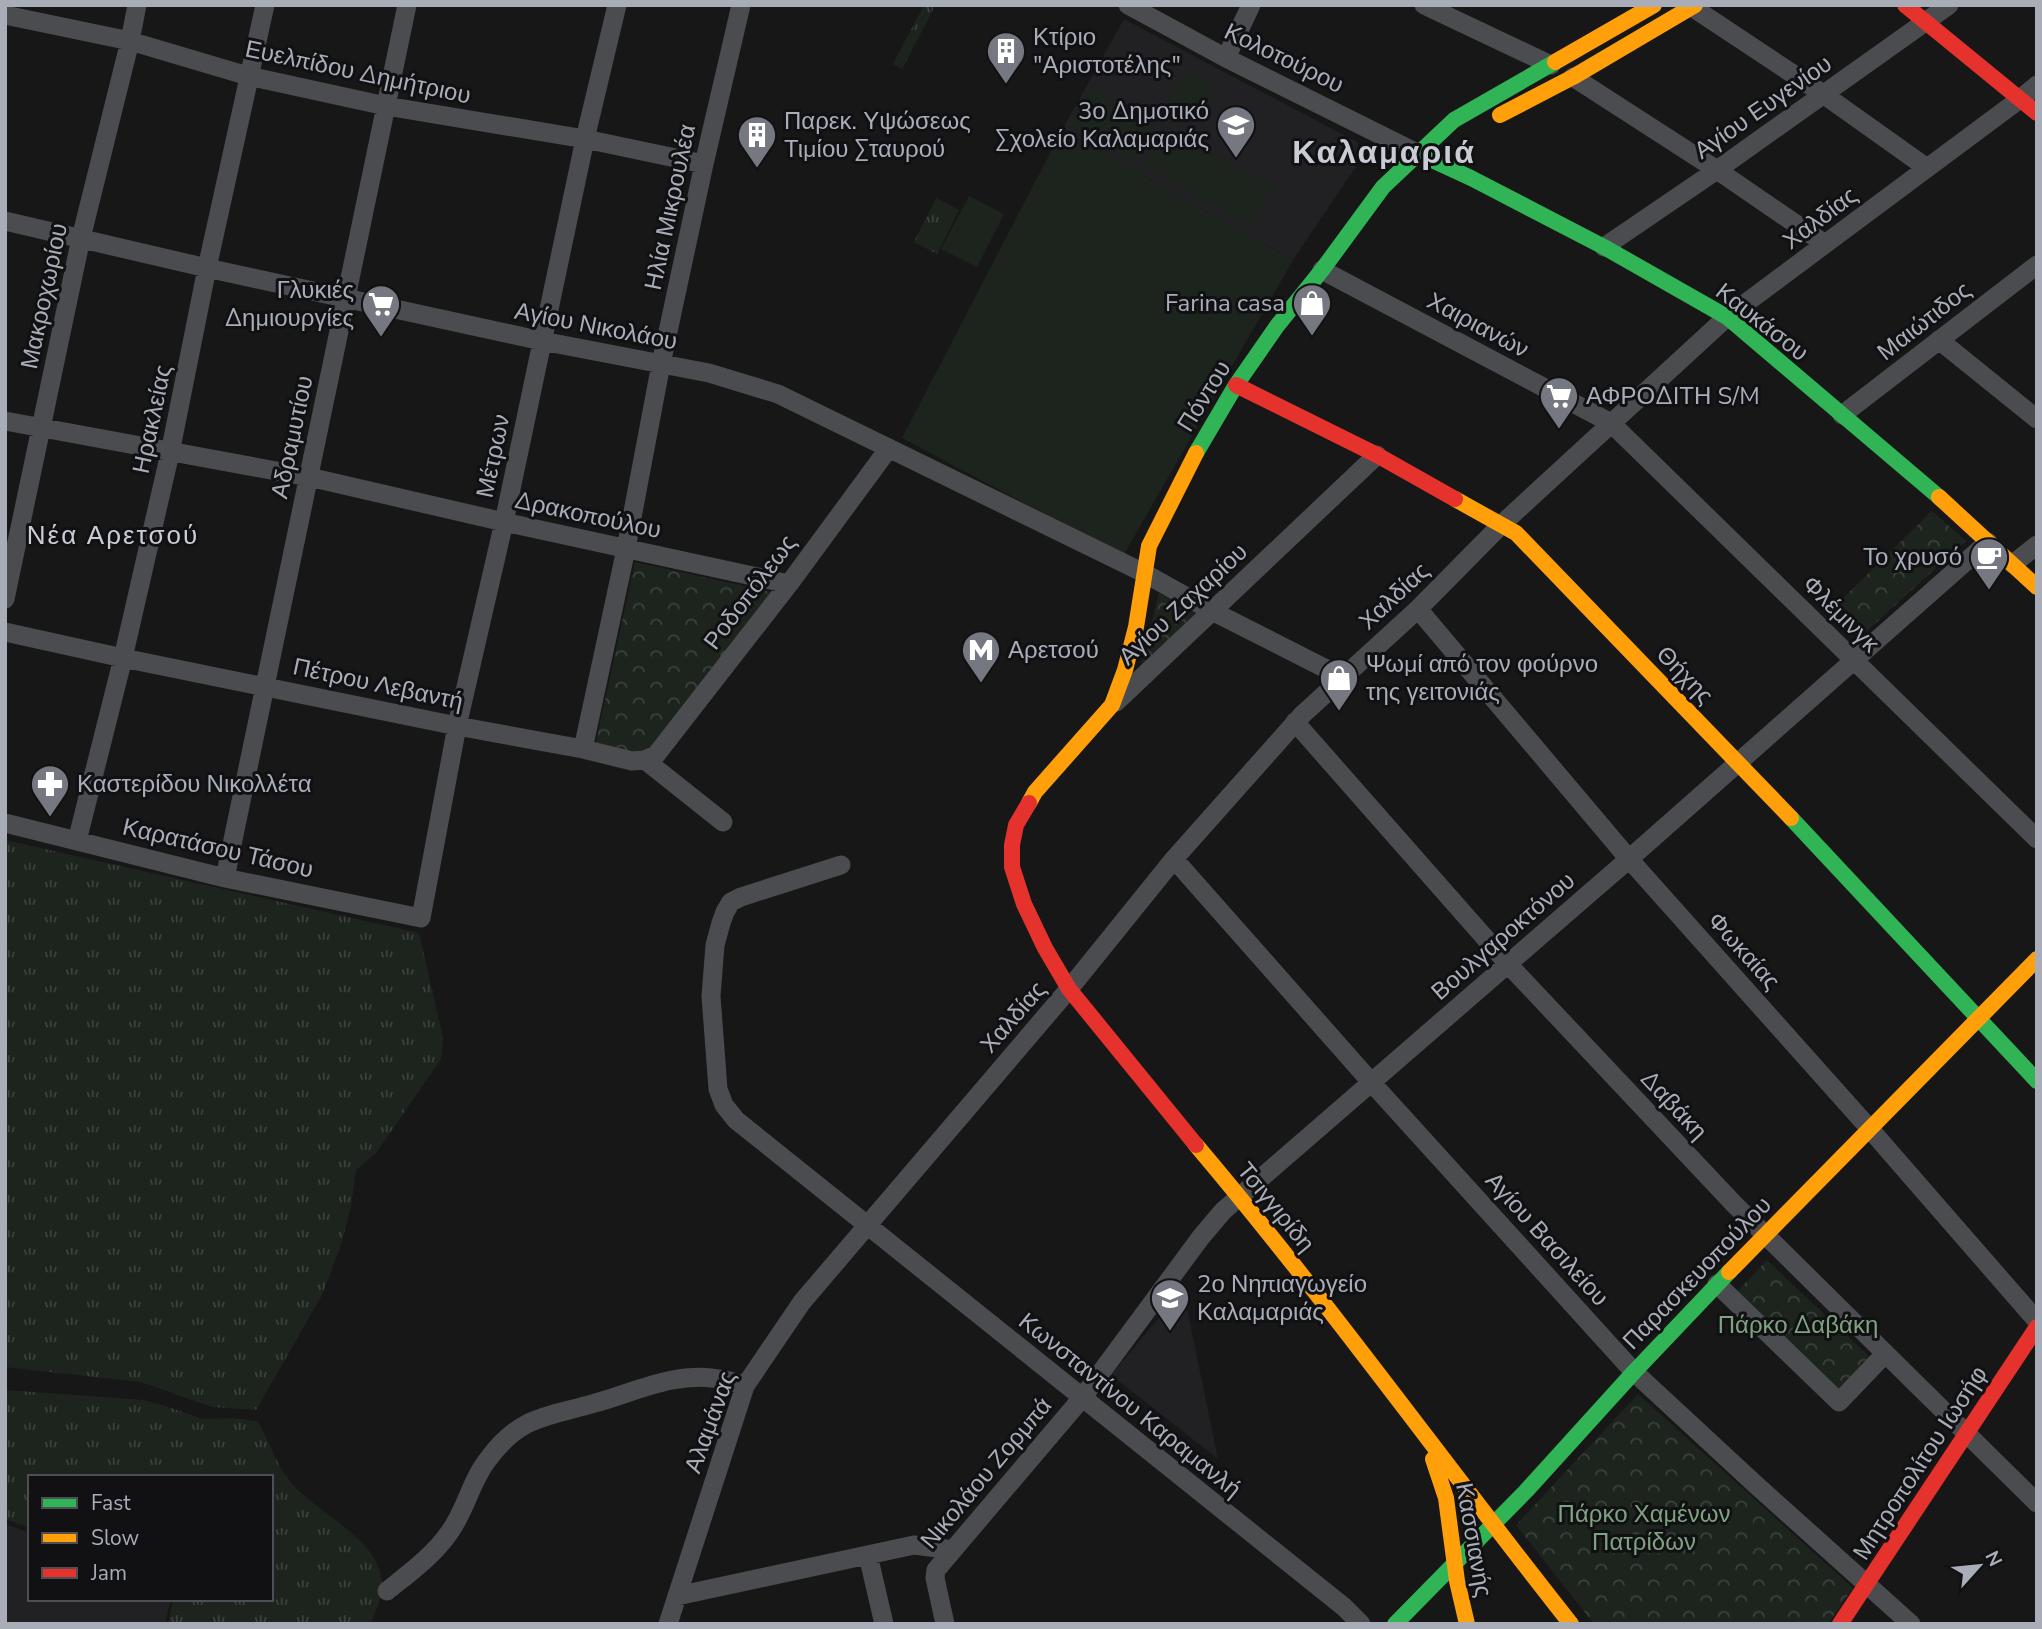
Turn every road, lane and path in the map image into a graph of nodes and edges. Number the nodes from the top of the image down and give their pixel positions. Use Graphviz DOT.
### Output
graph roads {
  1 [pos="137,5"];
  2 [pos="265,5"];
  3 [pos="407,5"];
  4 [pos="617,5"];
  5 [pos="741,5"];
  6 [pos="1128,5"];
  7 [pos="1251,5"];
  8 [pos="1654,5"];
  9 [pos="1905,5"];
  10 [pos="1949,5"];
  11 [pos="1693,6"];
  12 [pos="1433,7"];
  13 [pos="5,15"];
  14 [pos="1926,21"];
  15 [pos="130,41"];
  16 [pos="1226,58"];
  17 [pos="1552,65"];
  18 [pos="248,76"];
  19 [pos="1573,76"];
  20 [pos="2037,85"];
  21 [pos="1823,94"];
  22 [pos="2020,99"];
  23 [pos="386,106"];
  24 [pos="2037,113"];
  25 [pos="1488,122"];
  26 [pos="1463,135"];
  27 [pos="585,139"];
  28 [pos="1419,154"];
  29 [pos="704,164"];
  30 [pos="1927,168"];
  31 [pos="1717,170"];
  32 [pos="5,221"];
  33 [pos="81,239"];
  34 [pos="1825,244"];
  35 [pos="1604,247"];
  36 [pos="2037,265"];
  37 [pos="207,268"];
  38 [pos="1322,270"];
  39 [pos="346,299"];
  40 [pos="1727,317"];
  41 [pos="1939,340"];
  42 [pos="542,341"];
  43 [pos="662,364"];
  44 [pos="1236,385"];
  45 [pos="1842,415"];
  46 [pos="2037,419"];
  47 [pos="5,421"];
  48 [pos="1611,423"];
  49 [pos="41,429"];
  50 [pos="890,449"];
  51 [pos="170,453"];
  52 [pos="1377,455"];
  53 [pos="309,477"];
  54 [pos="504,522"];
  55 [pos="1502,524"];
  56 [pos="1988,542"];
  57 [pos="2037,545"];
  58 [pos="626,549"];
  59 [pos="2013,564"];
  60 [pos="1144,573"];
  61 [pos="789,584"];
  62 [pos="2037,587"];
  63 [pos="5,599"];
  64 [pos="1418,609"];
  65 [pos="1212,611"];
  66 [pos="5,632"];
  67 [pos="123,658"];
  68 [pos="1854,662"];
  69 [pos="1342,677"];
  70 [pos="266,686"];
  71 [pos="1112,705"];
  72 [pos="1295,722"];
  73 [pos="457,726"];
  74 [pos="583,749"];
  75 [pos="645,760"];
  76 [pos="1738,762"];
  77 [pos="723,822"];
  78 [pos="5,824"];
  79 [pos="2037,839"];
  80 [pos="77,841"];
  81 [pos="1174,859"];
  82 [pos="1629,859"];
  83 [pos="841,865"];
  84 [pos="226,878"];
  85 [pos="421,918"];
  86 [pos="2037,959"];
  87 [pos="1508,964"];
  88 [pos="1069,989"];
  89 [pos="1978,1020"];
  90 [pos="2037,1081"];
  91 [pos="1371,1082"];
  92 [pos="1869,1128"];
  93 [pos="1239,1196"];
  94 [pos="866,1226"];
  95 [pos="1764,1235"];
  96 [pos="1717,1284"];
  97 [pos="2037,1324"];
  98 [pos="1885,1354"];
  99 [pos="1634,1372"];
  100 [pos="745,1386"];
  101 [pos="1082,1398"];
  102 [pos="1418,1426"];
  103 [pos="1967,1434"];
  104 [pos="2037,1503"];
  105 [pos="1493,1525"];
  106 [pos="953,1550"];
  107 [pos="868,1555"];
  108 [pos="1455,1563"];
  109 [pos="1867,1585"];
  110 [pos="387,1591"];
  111 [pos="677,1596"];
  112 [pos="667,1624"];
  113 [pos="884,1624"];
  114 [pos="945,1624"];
  115 [pos="1361,1624"];
  116 [pos="1395,1624"];
  117 [pos="1467,1624"];
  118 [pos="1571,1624"];
  119 [pos="1840,1624"];
  120 [pos="1912,1624"];
  1 -- 15 [label="street, Μακροχωρίου"];
  2 -- 18 [label="street, Ηρακλείας"];
  3 -- 23 [label="street, Αδραμυτίου"];
  4 -- 27 [label="street, Μέτρων"];
  5 -- 29 [label="street, Ηλία Μικρουλέα"];
  6 -- 16 [label="street, Κολοτούρου"];
  7 -- 16 [label="street"];
  8 -- 17 [label="main road, Πόντου"];
  9 -- 14 [label="main road"];
  10 -- 14 [label="street, Αγίου Ευγενίου"];
  11 -- 19 [label="main road"];
  11 -- 21 [label="street"];
  12 -- 17 [label="street"];
  13 -- 15 [label="street, Ευελπίδου Δημήτριου"];
  14 -- 21 [label="street, Αγίου Ευγενίου"];
  14 -- 22 [label="main road"];
  15 -- 18 [label="street, Ευελπίδου Δημήτριου"];
  15 -- 33 [label="street, Μακροχωρίου"];
  16 -- 28 [label="street, Κολοτούρου"];
  17 -- 28 [label="main road, Πόντου"];
  18 -- 23 [label="street, Ευελπίδου Δημήτριου"];
  18 -- 37 [label="street, Ηρακλείας"];
  19 -- 25 [label="main road"];
  19 -- 31 [label="street"];
  20 -- 22 [label="street, Χαλδίας"];
  21 -- 30 [label="street"];
  21 -- 31 [label="street, Αγίου Ευγενίου"];
  22 -- 24 [label="main road"];
  22 -- 30 [label="street, Χαλδίας"];
  23 -- 27 [label="street, Ευελπίδου Δημήτριου"];
  23 -- 39 [label="street, Αδραμυτίου"];
  26 -- 28 [label="main road, Πόντου"];
  27 -- 29 [label="street, Ευελπίδου Δημήτριου"];
  27 -- 42 [label="street, Μέτρων"];
  28 -- 35 [label="main road, Καυκάσου"];
  28 -- 38 [label="main road, Πόντου"];
  29 -- 43 [label="street, Ηλία Μικρουλέα"];
  30 -- 34 [label="street, Χαλδίας"];
  31 -- 34 [label="street"];
  31 -- 35 [label="street, Αγίου Ευγενίου"];
  32 -- 33 [label="street, Αγίου Νικολάου"];
  33 -- 37 [label="street, Αγίου Νικολάου"];
  33 -- 49 [label="street, Μακροχωρίου"];
  34 -- 40 [label="street, Χαλδίας"];
  35 -- 40 [label="main road, Καυκάσου"];
  36 -- 41 [label="street, Μαιώτιδος"];
  37 -- 39 [label="street, Αγίου Νικολάου"];
  37 -- 51 [label="street, Ηρακλείας"];
  38 -- 44 [label="main road, Πόντου"];
  38 -- 48 [label="street, Χαιριανών"];
  39 -- 42 [label="street, Αγίου Νικολάου"];
  39 -- 53 [label="street, Αδραμυτίου"];
  40 -- 45 [label="main road, Καυκάσου"];
  40 -- 48 [label="street, Χαλδίας"];
  41 -- 45 [label="street, Μαιώτιδος"];
  41 -- 46 [label="street"];
  42 -- 43 [label="street, Αγίου Νικολάου"];
  42 -- 54 [label="street, Μέτρων"];
  43 -- 50 [label="street, Αγίου Νικολάου"];
  43 -- 58 [label="street, Ηλία Μικρουλέα"];
  44 -- 52 [label="main road, Θήχης"];
  44 -- 60 [label="main road, Πόντου"];
  45 -- 56 [label="main road, Καυκάσου"];
  47 -- 49 [label="street, Δρακοπούλου"];
  48 -- 55 [label="street, Χαλδίας"];
  48 -- 68 [label="street, Φλέμινγκ"];
  49 -- 51 [label="street, Δρακοπούλου"];
  49 -- 63 [label="street, Μακροχωρίου"];
  50 -- 60 [label="street, Αγίου Νικολάου"];
  50 -- 61 [label="street, Ροδοπόλεως"];
  51 -- 53 [label="street, Δρακοπούλου"];
  51 -- 67 [label="street, Ηρακλείας"];
  52 -- 55 [label="main road, Θήχης"];
  52 -- 65 [label="street, Αγίου Ζαχαρίου"];
  53 -- 54 [label="street, Δρακοπούλου"];
  53 -- 70 [label="street, Αδραμυτίου"];
  54 -- 58 [label="street, Δρακοπούλου"];
  54 -- 73 [label="street, Μέτρων"];
  55 -- 64 [label="street, Χαλδίας"];
  55 -- 76 [label="main road, Θήχης"];
  56 -- 59 [label="main road, Καυκάσου"];
  56 -- 68 [label="street, Βουλγαροκτόνου"];
  57 -- 59 [label="street"];
  58 -- 61 [label="street, Δρακοπούλου"];
  58 -- 74 [label="street, Ηλία Μικρουλέα"];
  59 -- 62 [label="main road, Καυκάσου"];
  60 -- 65 [label="street, Αγίου Νικολάου"];
  60 -- 71 [label="main road, Πόντου"];
  61 -- 75 [label="street, Ροδοπόλεως"];
  64 -- 69 [label="street, Χαλδίας"];
  64 -- 82 [label="street, Φωκαίας"];
  65 -- 69 [label="street, Αγίου Νικολάου"];
  65 -- 71 [label="street, Αγίου Ζαχαρίου"];
  66 -- 67 [label="street, Πέτρου Λεβαντή"];
  67 -- 70 [label="street, Πέτρου Λεβαντή"];
  67 -- 80 [label="street, Ηρακλείας"];
  68 -- 76 [label="street, Βουλγαροκτόνου"];
  68 -- 79 [label="street, Φλέμινγκ"];
  69 -- 72 [label="street, Χαλδίας"];
  70 -- 73 [label="street, Πέτρου Λεβαντή"];
  70 -- 84 [label="street, Αδραμυτίου"];
  71 -- 88 [label="main road, Αγίου Ζαχαρίου"];
  72 -- 81 [label="street, Χαλδίας"];
  72 -- 87 [label="street, Δαβάκη"];
  73 -- 74 [label="street, Πέτρου Λεβαντή"];
  73 -- 85 [label="street, Μέτρων"];
  74 -- 75 [label="street, Πέτρου Λεβαντή"];
  75 -- 77 [label="street"];
  76 -- 82 [label="street, Βουλγαροκτόνου"];
  76 -- 89 [label="main road, Θήχης"];
  78 -- 80 [label="street, Καρατάσου Τάσου"];
  80 -- 84 [label="street, Καρατάσου Τάσου"];
  81 -- 88 [label="street, Χαλδίας"];
  81 -- 91 [label="street, Αγίου Βασιλείου"];
  82 -- 87 [label="street, Βουλγαροκτόνου"];
  82 -- 92 [label="street, Φωκαίας"];
  83 -- 94 [label="street, Κωνσταντίνου Καραμανλή"];
  84 -- 85 [label="street, Καρατάσου Τάσου"];
  86 -- 89 [label="main road, Παρασκευοπούλου"];
  87 -- 91 [label="street, Βουλγαροκτόνου"];
  87 -- 95 [label="street, Δαβάκη"];
  88 -- 93 [label="main road, Τσιγγιρίδη"];
  88 -- 94 [label="street, Χαλδίας"];
  89 -- 90 [label="main road, Θήχης"];
  89 -- 92 [label="main road, Παρασκευοπούλου"];
  91 -- 93 [label="street, Βουλγαροκτόνου"];
  91 -- 99 [label="street, Αγίου Βασιλείου"];
  92 -- 95 [label="main road, Παρασκευοπούλου"];
  92 -- 97 [label="street, Φωκαίας"];
  93 -- 101 [label="street, Βουλγαροκτόνου"];
  93 -- 102 [label="main road, Τσιγγιρίδη"];
  94 -- 100 [label="street, Αλαμάνας"];
  94 -- 101 [label="street, Κωνσταντίνου Καραμανλή"];
  95 -- 96 [label="main road, Παρασκευοπούλου"];
  95 -- 98 [label="street, Δαβάκη"];
  96 -- 98 [label="street"];
  96 -- 99 [label="main road, Παρασκευοπούλου"];
  97 -- 103 [label="main road, Μητροπολίτου Ιωσήφ"];
  98 -- 103 [label="street, Δαβάκη"];
  99 -- 105 [label="main road, Παρασκευοπούλου"];
  99 -- 109 [label="street, Αγίου Βασιλείου"];
  100 -- 110 [label="street"];
  100 -- 111 [label="street, Αλαμάνας"];
  101 -- 106 [label="street, Νικολάου Ζορμπά"];
  101 -- 115 [label="street, Κωνσταντίνου Καραμανλή"];
  102 -- 105 [label="main road, Τσιγγιρίδη"];
  102 -- 108 [label="main road, Κασσιανής"];
  103 -- 104 [label="street, Δαβάκη"];
  103 -- 109 [label="main road, Μητροπολίτου Ιωσήφ"];
  105 -- 108 [label="main road, Παρασκευοπούλου"];
  105 -- 118 [label="main road, Τσιγγιρίδη"];
  106 -- 107 [label="street"];
  106 -- 114 [label="street, Νικολάου Ζορμπά"];
  107 -- 111 [label="street"];
  107 -- 113 [label="street"];
  108 -- 116 [label="main road, Παρασκευοπούλου"];
  108 -- 117 [label="main road, Κασσιανής"];
  109 -- 119 [label="main road, Μητροπολίτου Ιωσήφ"];
  109 -- 120 [label="street, Αγίου Βασιλείου"];
  111 -- 112 [label="street, Αλαμάνας"];
}
